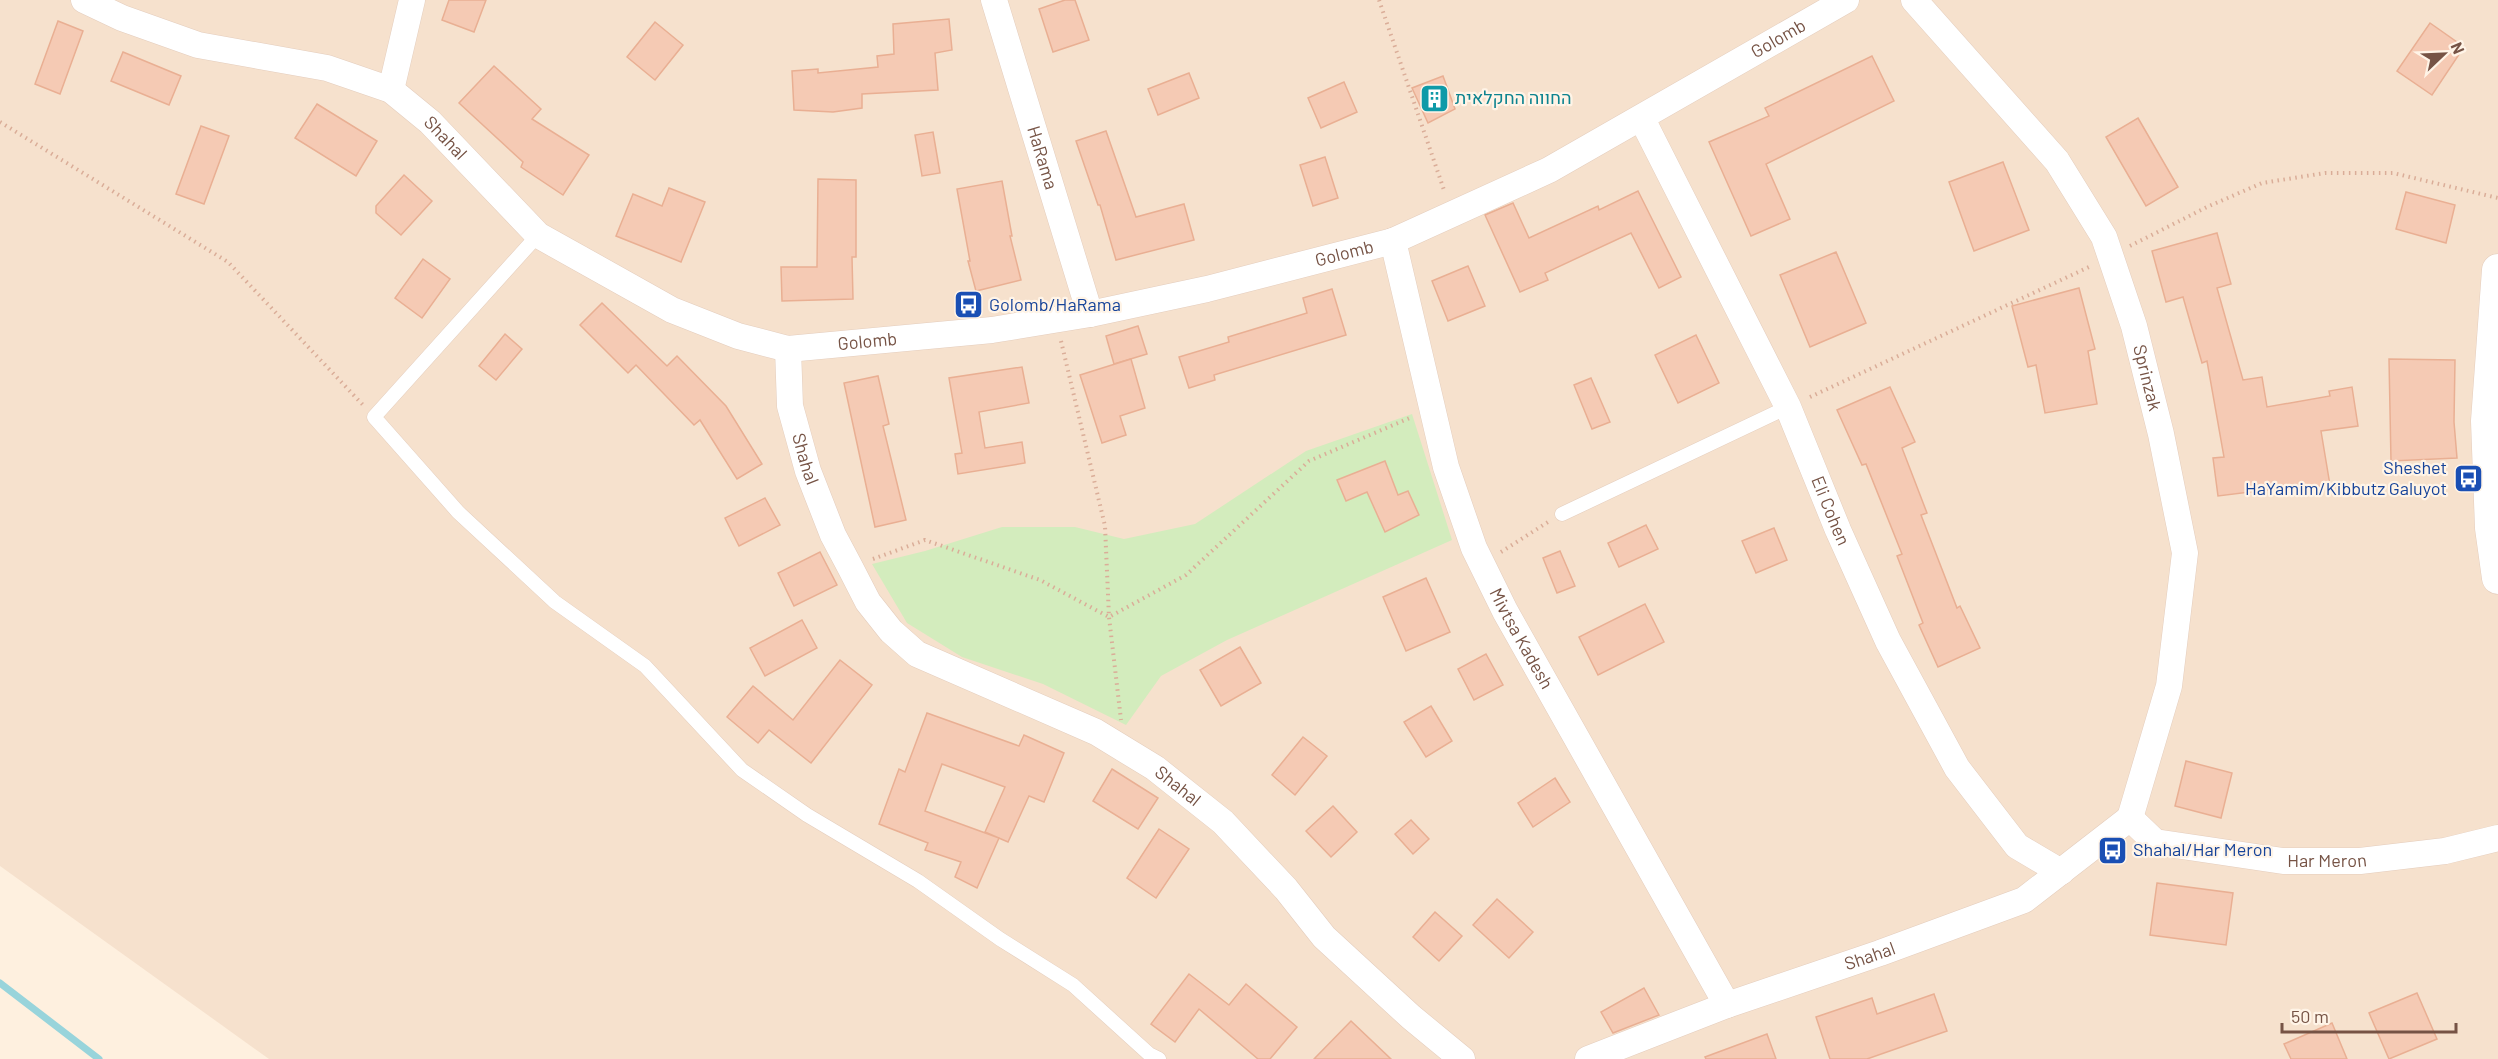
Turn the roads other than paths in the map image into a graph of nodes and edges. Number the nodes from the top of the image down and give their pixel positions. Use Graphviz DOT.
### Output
graph roads {
  1 [pos="84,0"];
  2 [pos="412,0"];
  3 [pos="994,0"];
  4 [pos="1846,0"];
  5 [pos="1914,0"];
  6 [pos="391,90"];
  7 [pos="1642,118"];
  8 [pos="538,235"];
  9 [pos="1393,241"];
  10 [pos="2498,270"];
  11 [pos="1090,314"];
  12 [pos="788,349"];
  13 [pos="1788,407"];
  14 [pos="1562,514"];
  15 [pos="2498,578"];
  16 [pos="2130,818"];
  17 [pos="2498,838"];
  18 [pos="2061,872"];
  19 [pos="1727,1005"];
  20 [pos="1159,1059"];
  21 [pos="1462,1059"];
  22 [pos="1588,1059"];
  1 -- 6 [label="street, Shahal"];
  2 -- 6 [label="street"];
  3 -- 11 [label="street, HaRama"];
  4 -- 7 [label="street, Golomb"];
  5 -- 16 [label="street, Sprinzak"];
  6 -- 8 [label="street, Shahal"];
  7 -- 9 [label="street, Golomb"];
  7 -- 13 [label="street, Eli Cohen"];
  8 -- 12 [label="street, Shahal"];
  8 -- 20 [label="lane"];
  9 -- 11 [label="street, Golomb"];
  9 -- 19 [label="street, Mivtsa Kadesh"];
  10 -- 15 [label="street"];
  11 -- 12 [label="street, Golomb"];
  12 -- 21 [label="street, Shahal"];
  13 -- 14 [label="lane"];
  13 -- 18 [label="street, Eli Cohen"];
  16 -- 17 [label="street, Har Meron"];
  16 -- 18 [label="street, Shahal"];
  18 -- 19 [label="street, Shahal"];
  19 -- 22 [label="street, Shahal"];
}
